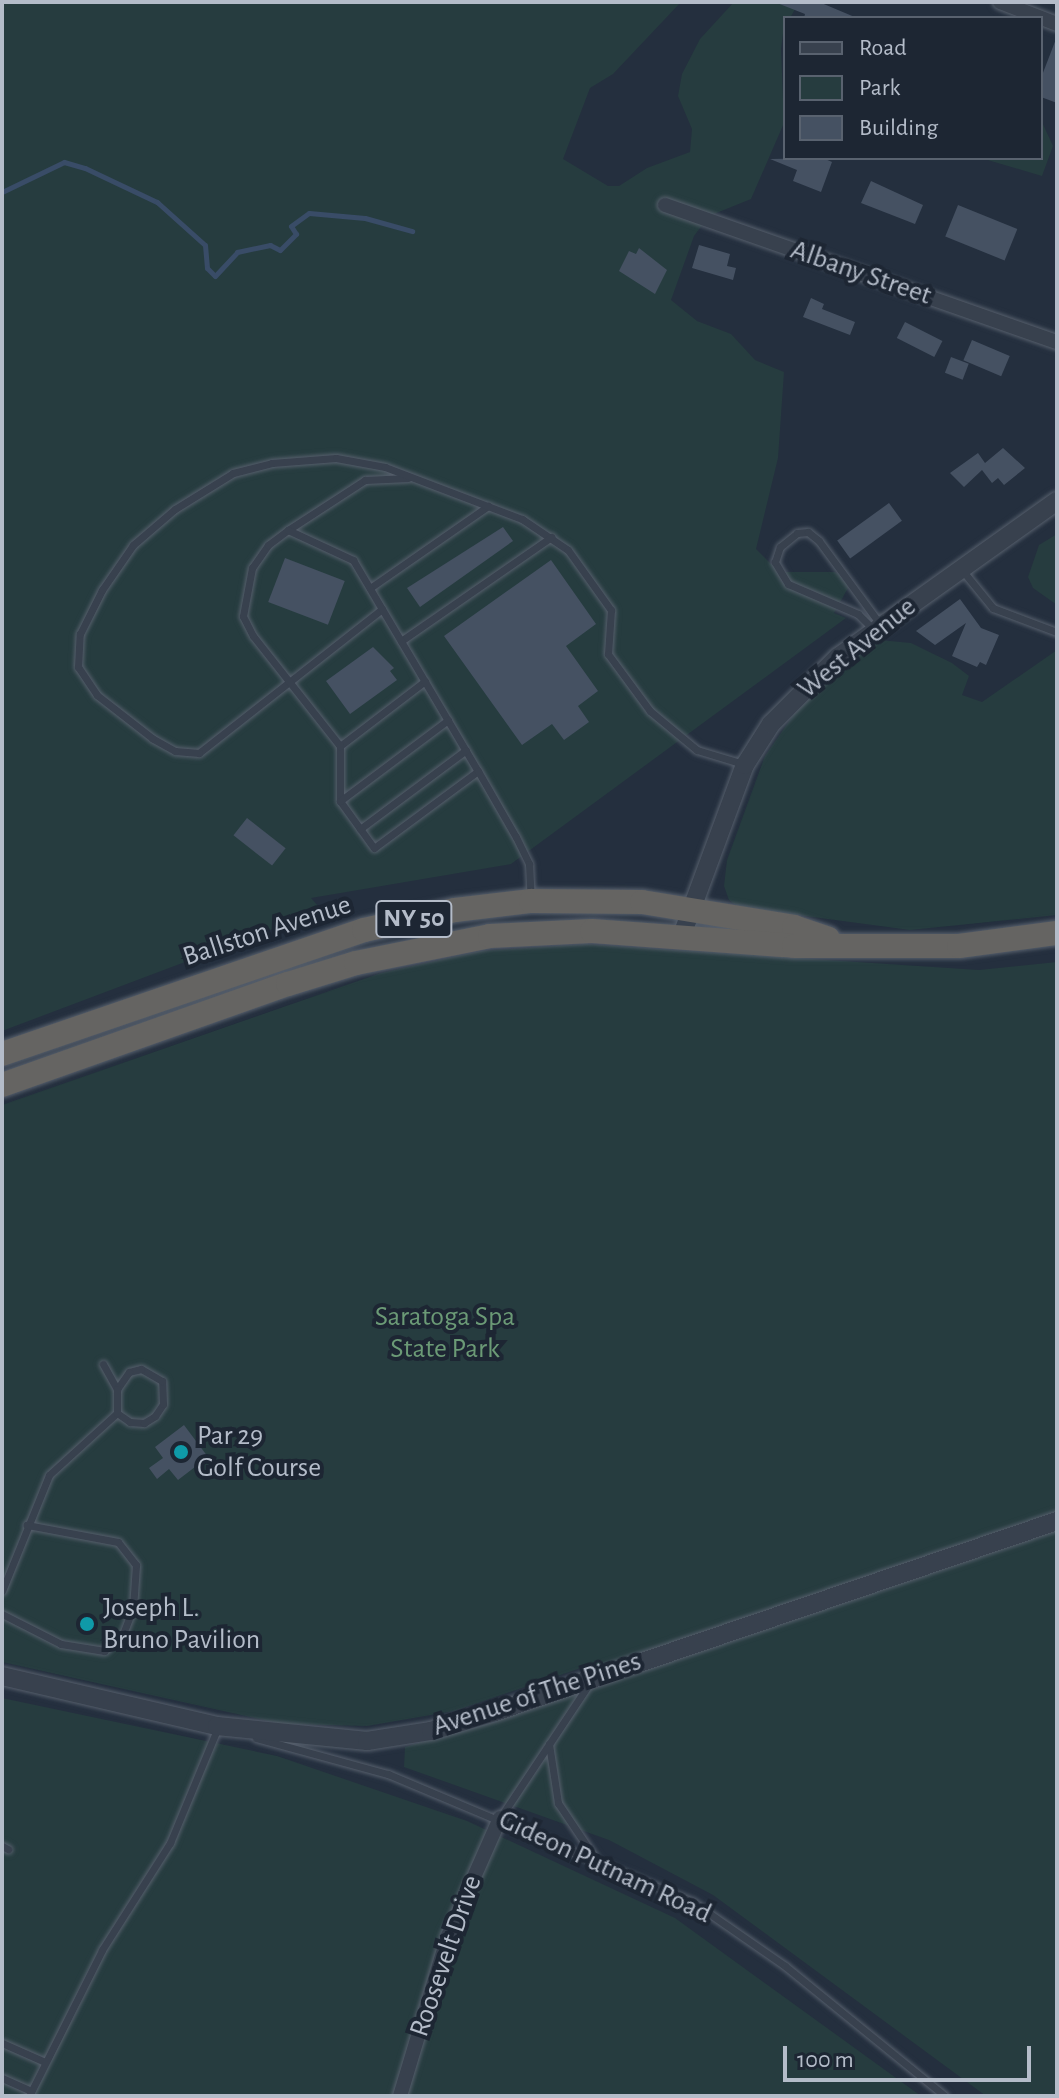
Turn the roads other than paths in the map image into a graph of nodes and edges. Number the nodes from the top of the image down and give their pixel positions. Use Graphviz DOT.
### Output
graph roads {
  1 [pos="1000,2"];
  2 [pos="1036,16"];
  3 [pos="665,205"];
  4 [pos="1057,342"];
  5 [pos="415,478"];
  6 [pos="1057,501"];
  7 [pos="488,506"];
  8 [pos="288,530"];
  9 [pos="551,537"];
  10 [pos="960,568"];
  11 [pos="370,588"];
  12 [pos="382,609"];
  13 [pos="878,628"];
  14 [pos="1057,632"];
  15 [pos="401,641"];
  16 [pos="425,681"];
  17 [pos="290,683"];
  18 [pos="448,720"];
  19 [pos="340,746"];
  20 [pos="466,750"];
  21 [pos="745,765"];
  22 [pos="478,771"];
  23 [pos="340,801"];
  24 [pos="360,829"];
  25 [pos="531,901"];
  26 [pos="691,910"];
  27 [pos="1057,933"];
  28 [pos="682,935"];
  29 [pos="841,943"];
  30 [pos="2,1054"];
  31 [pos="2,1085"];
  32 [pos="103,1364"];
  33 [pos="117,1389"];
  34 [pos="117,1413"];
  35 [pos="1057,1521"];
  36 [pos="27,1525"];
  37 [pos="2,1591"];
  38 [pos="2,1614"];
  39 [pos="2,1676"];
  40 [pos="591,1681"];
  41 [pos="217,1726"];
  42 [pos="549,1744"];
  43 [pos="500,1818"];
  44 [pos="595,1859"];
  45 [pos="2,2043"];
  46 [pos="45,2062"];
  47 [pos="2,2078"];
  48 [pos="30,2094"];
  49 [pos="400,2096"];
  50 [pos="945,2096"];
  1 -- 2 [label="street"];
  3 -- 4 [label="street, Albany Street"];
  5 -- 7 [label="lane"];
  5 -- 8 [label="lane"];
  5 -- 17 [label="lane"];
  6 -- 10 [label="street, West Avenue"];
  7 -- 9 [label="lane"];
  7 -- 11 [label="lane"];
  8 -- 11 [label="lane"];
  8 -- 17 [label="lane"];
  9 -- 15 [label="lane"];
  9 -- 21 [label="lane"];
  10 -- 13 [label="street, West Avenue"];
  10 -- 14 [label="lane"];
  11 -- 12 [label="lane"];
  12 -- 15 [label="lane"];
  12 -- 17 [label="lane"];
  13 -- 13 [label="lane"];
  13 -- 21 [label="street, West Avenue"];
  15 -- 16 [label="lane"];
  16 -- 18 [label="lane"];
  16 -- 19 [label="lane"];
  17 -- 19 [label="lane"];
  18 -- 20 [label="lane"];
  18 -- 23 [label="lane"];
  19 -- 23 [label="lane"];
  20 -- 22 [label="lane"];
  20 -- 24 [label="lane"];
  21 -- 26 [label="street, West Avenue"];
  22 -- 24 [label="lane"];
  22 -- 25 [label="lane"];
  23 -- 24 [label="lane"];
  25 -- 26 [label="highway, Ballston Avenue / NY 50"];
  25 -- 30 [label="highway, Ballston Avenue / NY 50"];
  26 -- 28 [label="street, West Avenue"];
  26 -- 29 [label="highway, Ballston Avenue / NY 50"];
  27 -- 29 [label="highway, Ballston Avenue / NY 50"];
  28 -- 29 [label="highway, Ballston Avenue / NY 50"];
  28 -- 31 [label="highway, Ballston Avenue / NY 50"];
  32 -- 33 [label="lane"];
  33 -- 34 [label="lane"];
  33 -- 34 [label="lane"];
  34 -- 36 [label="lane"];
  35 -- 40 [label="street, Avenue of The Pines"];
  36 -- 37 [label="lane"];
  36 -- 38 [label="lane"];
  39 -- 41 [label="street, Avenue of The Pines"];
  40 -- 41 [label="street, Avenue of The Pines"];
  40 -- 42 [label="lane"];
  41 -- 43 [label="lane, Gideon Putnam Road"];
  41 -- 46 [label="lane"];
  42 -- 43 [label="lane"];
  42 -- 44 [label="lane"];
  43 -- 44 [label="lane, Gideon Putnam Road"];
  43 -- 49 [label="street, Roosevelt Drive"];
  44 -- 50 [label="lane, Gideon Putnam Road"];
  45 -- 46 [label="lane"];
  46 -- 48 [label="lane"];
  47 -- 48 [label="lane"];
}
